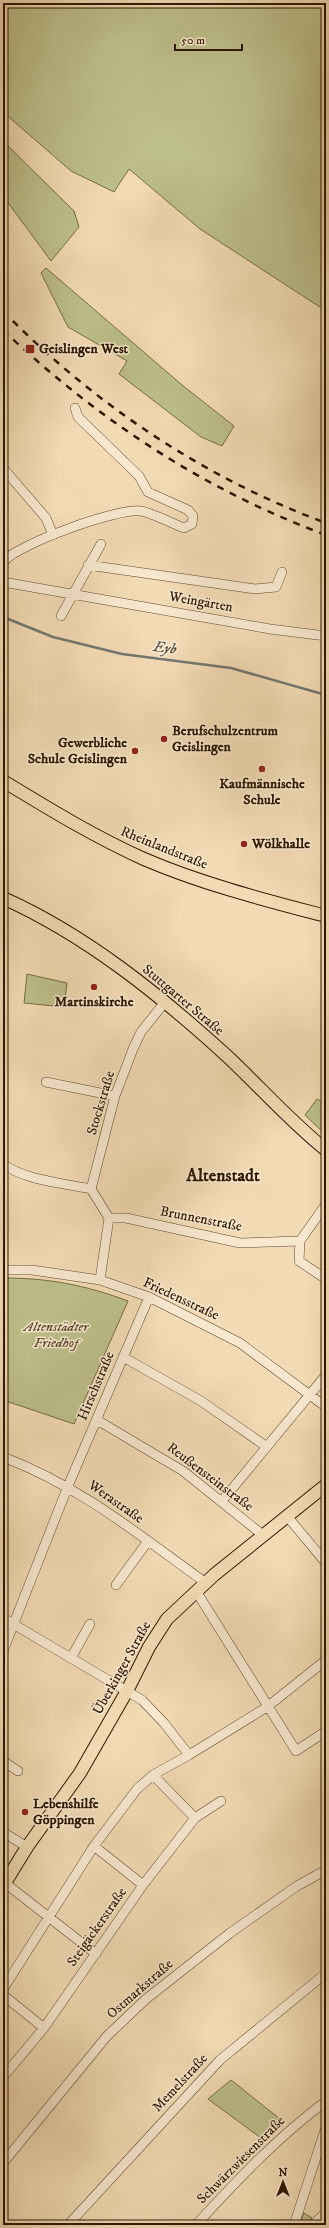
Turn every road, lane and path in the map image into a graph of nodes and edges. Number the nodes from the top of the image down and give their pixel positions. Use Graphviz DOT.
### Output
graph roads {
  1 [pos="75,408"];
  2 [pos="3,468"];
  3 [pos="53,535"];
  4 [pos="101,544"];
  5 [pos="3,562"];
  6 [pos="88,565"];
  7 [pos="282,572"];
  8 [pos="3,582"];
  9 [pos="72,594"];
  10 [pos="61,616"];
  11 [pos="326,636"];
  12 [pos="3,781"];
  13 [pos="3,898"];
  14 [pos="326,916"];
  15 [pos="165,1002"];
  16 [pos="46,1082"];
  17 [pos="115,1096"];
  18 [pos="326,1150"];
  19 [pos="3,1164"];
  20 [pos="92,1188"];
  21 [pos="326,1204"];
  22 [pos="109,1218"];
  23 [pos="300,1241"];
  24 [pos="3,1270"];
  25 [pos="326,1279"];
  26 [pos="100,1280"];
  27 [pos="149,1297"];
  28 [pos="123,1357"];
  29 [pos="326,1375"];
  30 [pos="311,1395"];
  31 [pos="326,1407"];
  32 [pos="97,1420"];
  33 [pos="267,1447"];
  34 [pos="3,1457"];
  35 [pos="68,1486"];
  36 [pos="326,1486"];
  37 [pos="222,1501"];
  38 [pos="287,1516"];
  39 [pos="264,1536"];
  40 [pos="148,1541"];
  41 [pos="326,1563"];
  42 [pos="206,1583"];
  43 [pos="116,1585"];
  44 [pos="196,1592"];
  45 [pos="3,1618"];
  46 [pos="13,1623"];
  47 [pos="90,1624"];
  48 [pos="3,1651"];
  49 [pos="71,1658"];
  50 [pos="326,1660"];
  51 [pos="128,1691"];
  52 [pos="268,1707"];
  53 [pos="326,1731"];
  54 [pos="189,1755"];
  55 [pos="3,1761"];
  56 [pos="18,1771"];
  57 [pos="153,1775"];
  58 [pos="221,1801"];
  59 [pos="195,1818"];
  60 [pos="3,1832"];
  61 [pos="94,1846"];
  62 [pos="27,1847"];
  63 [pos="326,1870"];
  64 [pos="4,1884"];
  65 [pos="143,1885"];
  66 [pos="49,1917"];
  67 [pos="96,1954"];
  68 [pos="326,1973"];
  69 [pos="3,1989"];
  70 [pos="3,1995"];
  71 [pos="44,2028"];
  72 [pos="3,2077"];
  73 [pos="326,2101"];
  74 [pos="326,2128"];
  75 [pos="3,2163"];
  76 [pos="326,2212"];
  77 [pos="68,2225"];
  78 [pos="196,2225"];
  79 [pos="294,2225"];
  80 [pos="313,2225"];
  1 -- 3 [label="street"];
  2 -- 3 [label="street"];
  3 -- 5 [label="street"];
  4 -- 6 [label="street"];
  6 -- 7 [label="street, Weingärten"];
  6 -- 9 [label="street"];
  8 -- 9 [label="street, Weingärten"];
  9 -- 10 [label="street"];
  9 -- 11 [label="street, Weingärten"];
  12 -- 14 [label="main road, Rheinlandstraße"];
  13 -- 15 [label="main road, Stuttgarter Straße"];
  15 -- 17 [label="street, Stockstraße"];
  15 -- 18 [label="main road, Stuttgarter Straße"];
  16 -- 17 [label="street"];
  17 -- 20 [label="street, Stockstraße"];
  19 -- 20 [label="street"];
  20 -- 22 [label="street"];
  21 -- 23 [label="street"];
  22 -- 23 [label="street, Brunnenstraße"];
  22 -- 26 [label="street"];
  23 -- 25 [label="street"];
  24 -- 26 [label="street, Friedensstraße"];
  26 -- 27 [label="street, Friedensstraße"];
  27 -- 28 [label="street, Hirschstraße"];
  27 -- 30 [label="street, Friedensstraße"];
  28 -- 32 [label="street, Hirschstraße"];
  28 -- 33 [label="street"];
  29 -- 30 [label="street"];
  30 -- 31 [label="street, Friedensstraße"];
  30 -- 33 [label="street"];
  32 -- 35 [label="street, Hirschstraße"];
  32 -- 37 [label="street, Reußensteinstraße"];
  33 -- 37 [label="street"];
  34 -- 35 [label="street, Werastraße"];
  35 -- 40 [label="street, Werastraße"];
  35 -- 46 [label="street, Hirschstraße"];
  36 -- 38 [label="main road, Überkinger Straße"];
  37 -- 39 [label="street, Reußensteinstraße"];
  38 -- 39 [label="main road, Überkinger Straße"];
  38 -- 41 [label="street"];
  39 -- 42 [label="main road, Überkinger Straße"];
  40 -- 42 [label="street, Werastraße"];
  40 -- 43 [label="street"];
  42 -- 44 [label="main road, Überkinger Straße"];
  44 -- 51 [label="main road, Überkinger Straße"];
  44 -- 52 [label="street"];
  45 -- 46 [label="street"];
  46 -- 48 [label="street, Hirschstraße"];
  46 -- 49 [label="street"];
  47 -- 49 [label="street"];
  49 -- 51 [label="street"];
  50 -- 52 [label="street"];
  51 -- 54 [label="street"];
  51 -- 62 [label="main road, Überkinger Straße"];
  52 -- 53 [label="street"];
  52 -- 54 [label="street"];
  54 -- 57 [label="street"];
  55 -- 56 [label="street"];
  57 -- 59 [label="street"];
  57 -- 61 [label="street"];
  58 -- 59 [label="street, Steigäckerstraße"];
  59 -- 65 [label="street, Steigäckerstraße"];
  60 -- 62 [label="street"];
  61 -- 65 [label="street"];
  61 -- 66 [label="street"];
  62 -- 64 [label="main road, Überkinger Straße"];
  63 -- 75 [label="street, Ostmarkstraße"];
  64 -- 66 [label="street"];
  65 -- 67 [label="street, Steigäckerstraße"];
  66 -- 67 [label="street"];
  66 -- 69 [label="street"];
  67 -- 71 [label="street, Steigäckerstraße"];
  68 -- 77 [label="street, Memelstraße"];
  70 -- 71 [label="street"];
  71 -- 72 [label="street, Steigäckerstraße"];
  73 -- 78 [label="street, Schwärzwiesenstraße"];
  74 -- 79 [label="street"];
  76 -- 80 [label="street"];
}
